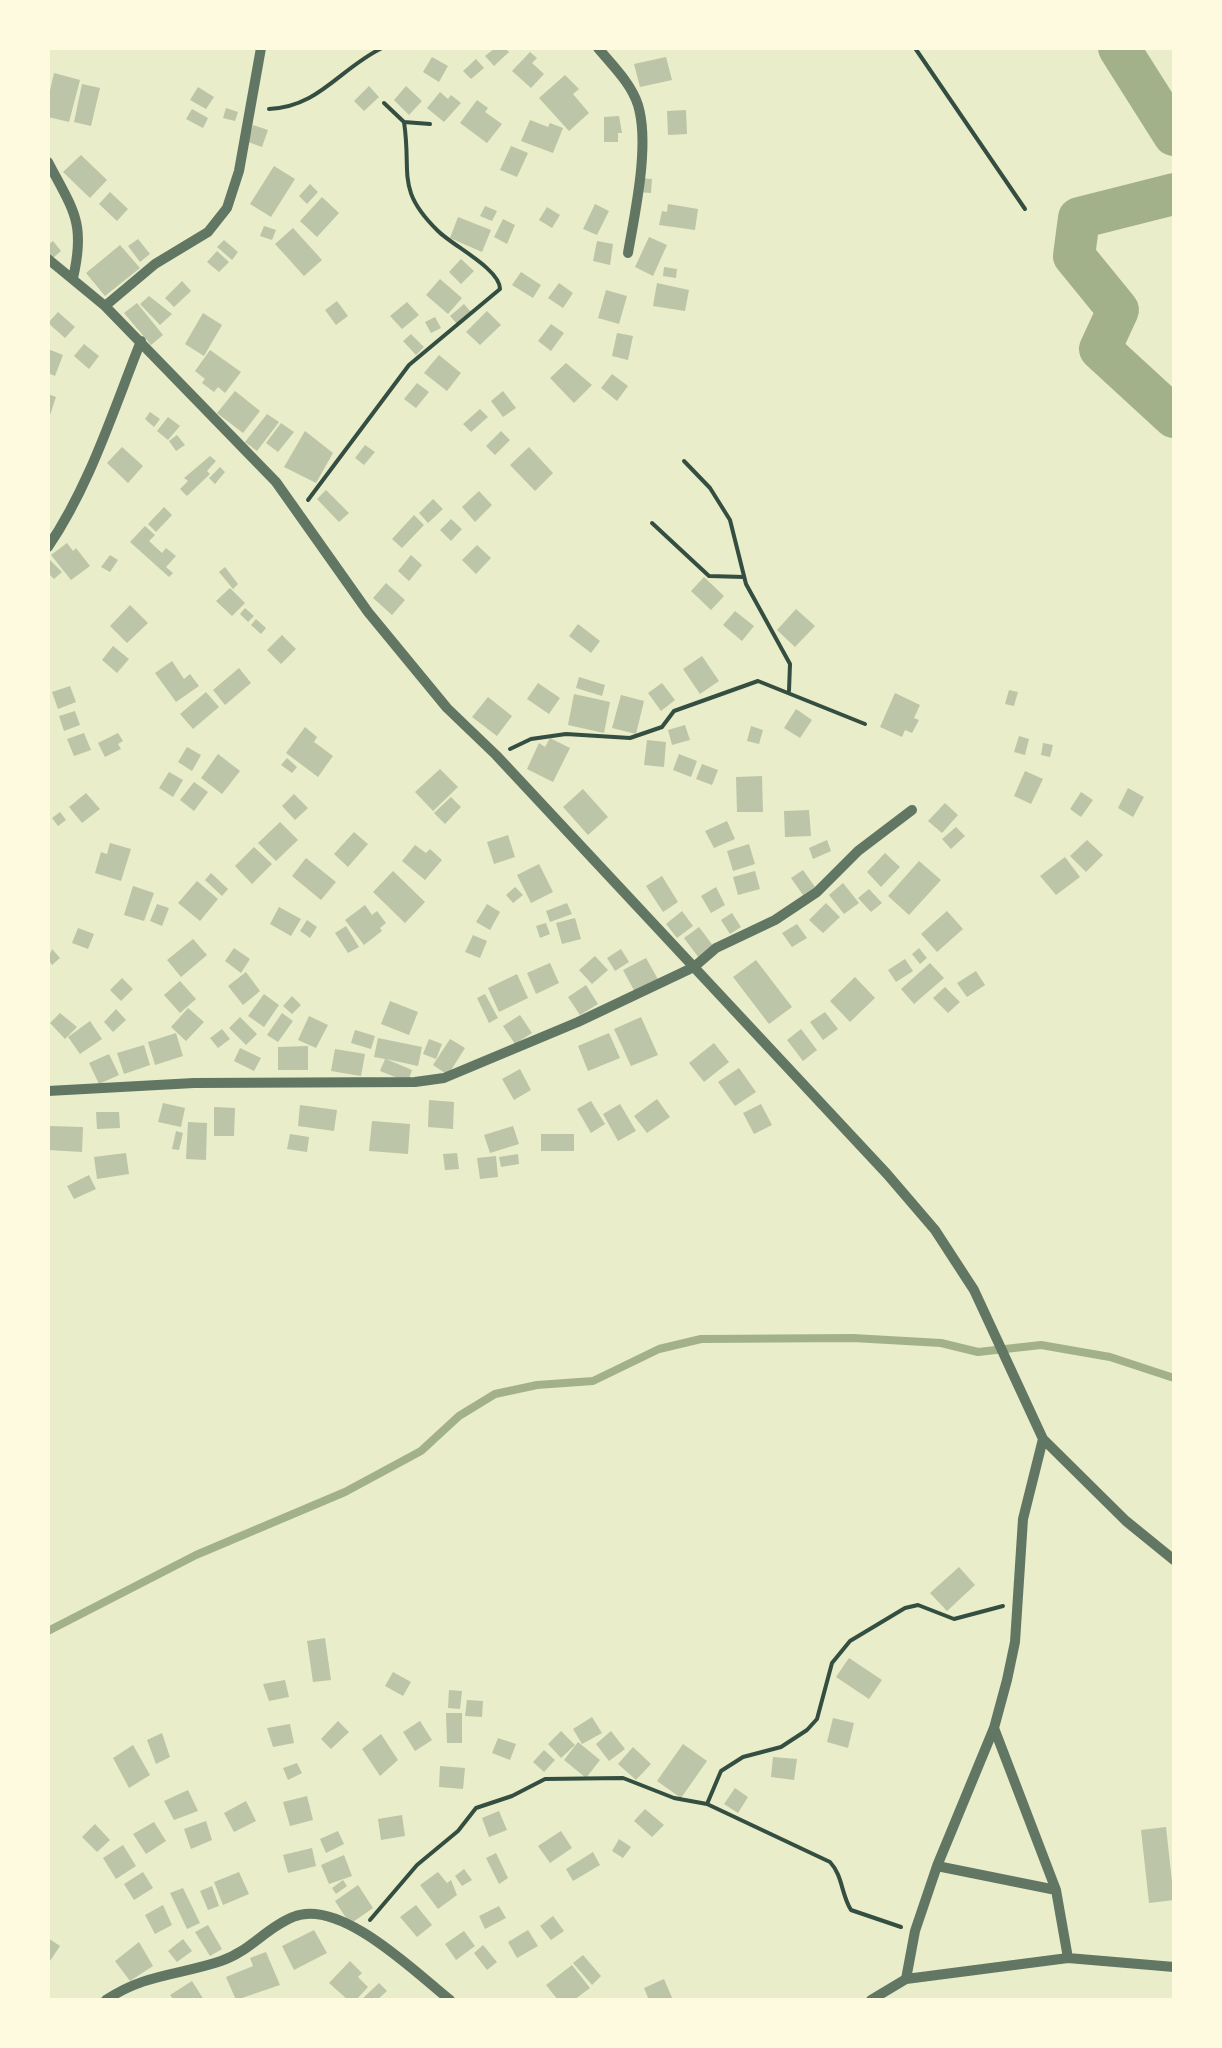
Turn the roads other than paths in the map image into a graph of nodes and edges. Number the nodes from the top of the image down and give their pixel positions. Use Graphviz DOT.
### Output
graph roads {
  1 [pos="261,48"];
  2 [pos="598,48"];
  3 [pos="48,162"];
  4 [pos="628,253"];
  5 [pos="48,259"];
  6 [pos="73,278"];
  7 [pos="106,306"];
  8 [pos="141,341"];
  9 [pos="48,547"];
  10 [pos="912,810"];
  11 [pos="694,967"];
  12 [pos="48,1091"];
  13 [pos="1044,1438"];
  14 [pos="1174,1560"];
  15 [pos="994,1728"];
  16 [pos="937,1866"];
  17 [pos="1056,1890"];
  18 [pos="1068,1958"];
  19 [pos="1174,1967"];
  20 [pos="906,1979"];
  21 [pos="106,2000"];
  22 [pos="450,2000"];
  23 [pos="871,2000"];
  1 -- 7 [label="street"];
  2 -- 4 [label="street"];
  3 -- 6 [label="street"];
  5 -- 6 [label="street"];
  6 -- 7 [label="street"];
  7 -- 8 [label="street"];
  8 -- 9 [label="street"];
  8 -- 11 [label="street"];
  10 -- 11 [label="street"];
  11 -- 12 [label="street"];
  11 -- 13 [label="street"];
  13 -- 14 [label="street"];
  13 -- 15 [label="street"];
  15 -- 16 [label="street"];
  15 -- 17 [label="street"];
  16 -- 17 [label="street"];
  16 -- 20 [label="street"];
  17 -- 18 [label="street"];
  18 -- 19 [label="street"];
  18 -- 20 [label="street"];
  20 -- 23 [label="street"];
  21 -- 22 [label="street"];
}
